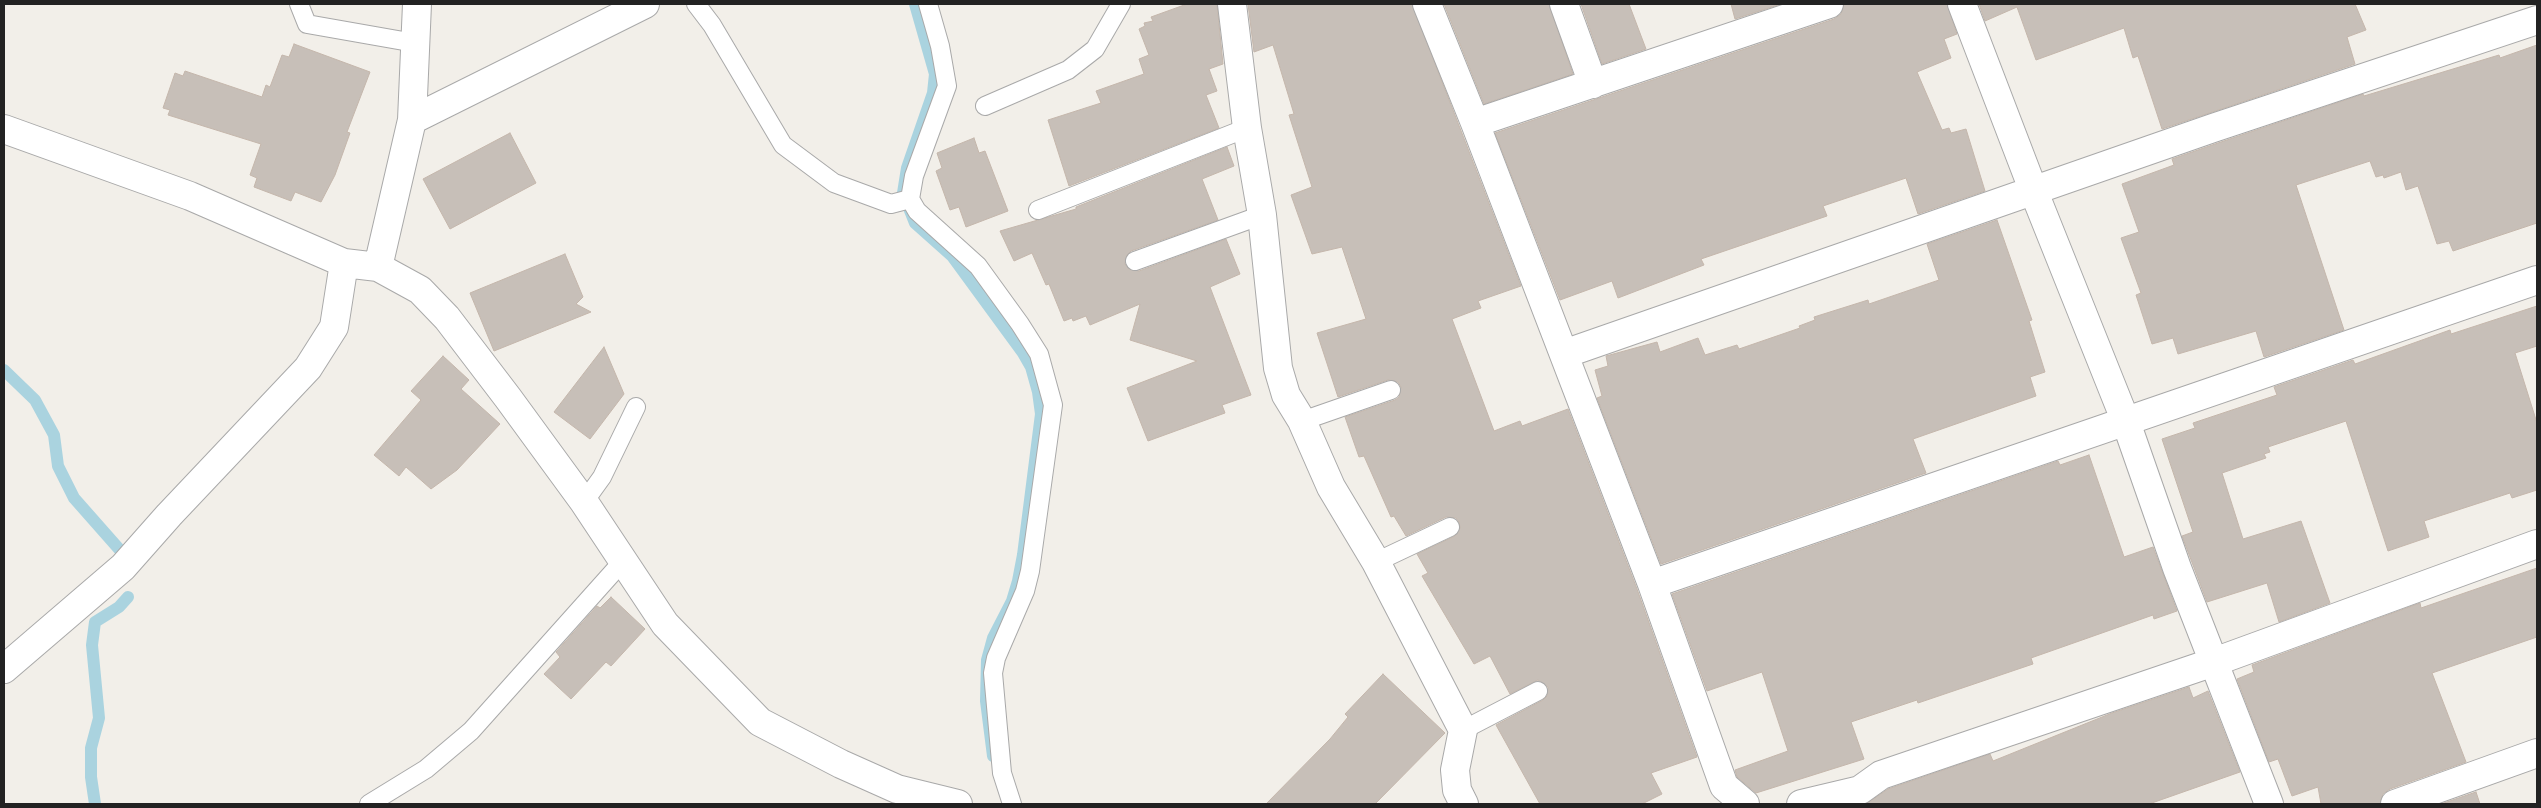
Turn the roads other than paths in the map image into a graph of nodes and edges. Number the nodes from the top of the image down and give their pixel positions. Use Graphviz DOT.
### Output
graph roads {
  1 [pos="299,4"];
  2 [pos="417,4"];
  3 [pos="645,4"];
  4 [pos="696,4"];
  5 [pos="928,4"];
  6 [pos="1122,4"];
  7 [pos="1232,4"];
  8 [pos="1427,4"];
  9 [pos="1564,4"];
  10 [pos="1829,4"];
  11 [pos="1962,4"];
  12 [pos="2537,20"];
  13 [pos="415,43"];
  14 [pos="1593,84"];
  15 [pos="985,106"];
  16 [pos="412,120"];
  17 [pos="1475,123"];
  18 [pos="1247,128"];
  19 [pos="4,129"];
  20 [pos="2034,192"];
  21 [pos="910,199"];
  22 [pos="1038,210"];
  23 [pos="1262,215"];
  24 [pos="1135,262"];
  25 [pos="344,263"];
  26 [pos="378,267"];
  27 [pos="2537,280"];
  28 [pos="1564,354"];
  29 [pos="1391,390"];
  30 [pos="636,407"];
  31 [pos="1302,421"];
  32 [pos="2126,422"];
  33 [pos="584,502"];
  34 [pos="1450,527"];
  35 [pos="2537,544"];
  36 [pos="623,561"];
  37 [pos="1376,562"];
  38 [pos="1652,584"];
  39 [pos="2214,662"];
  40 [pos="4,669"];
  41 [pos="1538,691"];
  42 [pos="1464,730"];
  43 [pos="2537,753"];
  44 [pos="1863,797"];
  45 [pos="369,804"];
  46 [pos="958,804"];
  47 [pos="1012,804"];
  48 [pos="1464,804"];
  49 [pos="1745,804"];
  50 [pos="1801,804"];
  51 [pos="2269,804"];
  52 [pos="2395,804"];
  1 -- 13 [label="lane"];
  2 -- 13 [label="street"];
  3 -- 16 [label="street"];
  4 -- 21 [label="lane"];
  5 -- 21 [label="lane"];
  6 -- 15 [label="lane"];
  7 -- 18 [label="street"];
  8 -- 17 [label="street"];
  9 -- 14 [label="street"];
  10 -- 14 [label="street"];
  11 -- 20 [label="street"];
  12 -- 20 [label="street"];
  13 -- 16 [label="street"];
  14 -- 17 [label="street"];
  16 -- 26 [label="street"];
  17 -- 28 [label="street"];
  18 -- 22 [label="lane"];
  18 -- 23 [label="street"];
  19 -- 25 [label="street"];
  20 -- 28 [label="street"];
  20 -- 32 [label="street"];
  21 -- 47 [label="lane"];
  23 -- 24 [label="lane"];
  23 -- 31 [label="street"];
  25 -- 26 [label="street"];
  25 -- 40 [label="street"];
  26 -- 33 [label="street"];
  27 -- 32 [label="street"];
  28 -- 38 [label="street"];
  29 -- 31 [label="lane"];
  30 -- 33 [label="lane"];
  31 -- 37 [label="street"];
  32 -- 38 [label="street"];
  32 -- 39 [label="street"];
  33 -- 36 [label="street"];
  34 -- 37 [label="lane"];
  35 -- 39 [label="street"];
  36 -- 45 [label="lane"];
  36 -- 46 [label="street"];
  37 -- 42 [label="street"];
  38 -- 49 [label="street"];
  39 -- 44 [label="street"];
  39 -- 51 [label="street"];
  41 -- 42 [label="lane"];
  42 -- 48 [label="street"];
  43 -- 52 [label="street"];
  44 -- 50 [label="street"];
}
